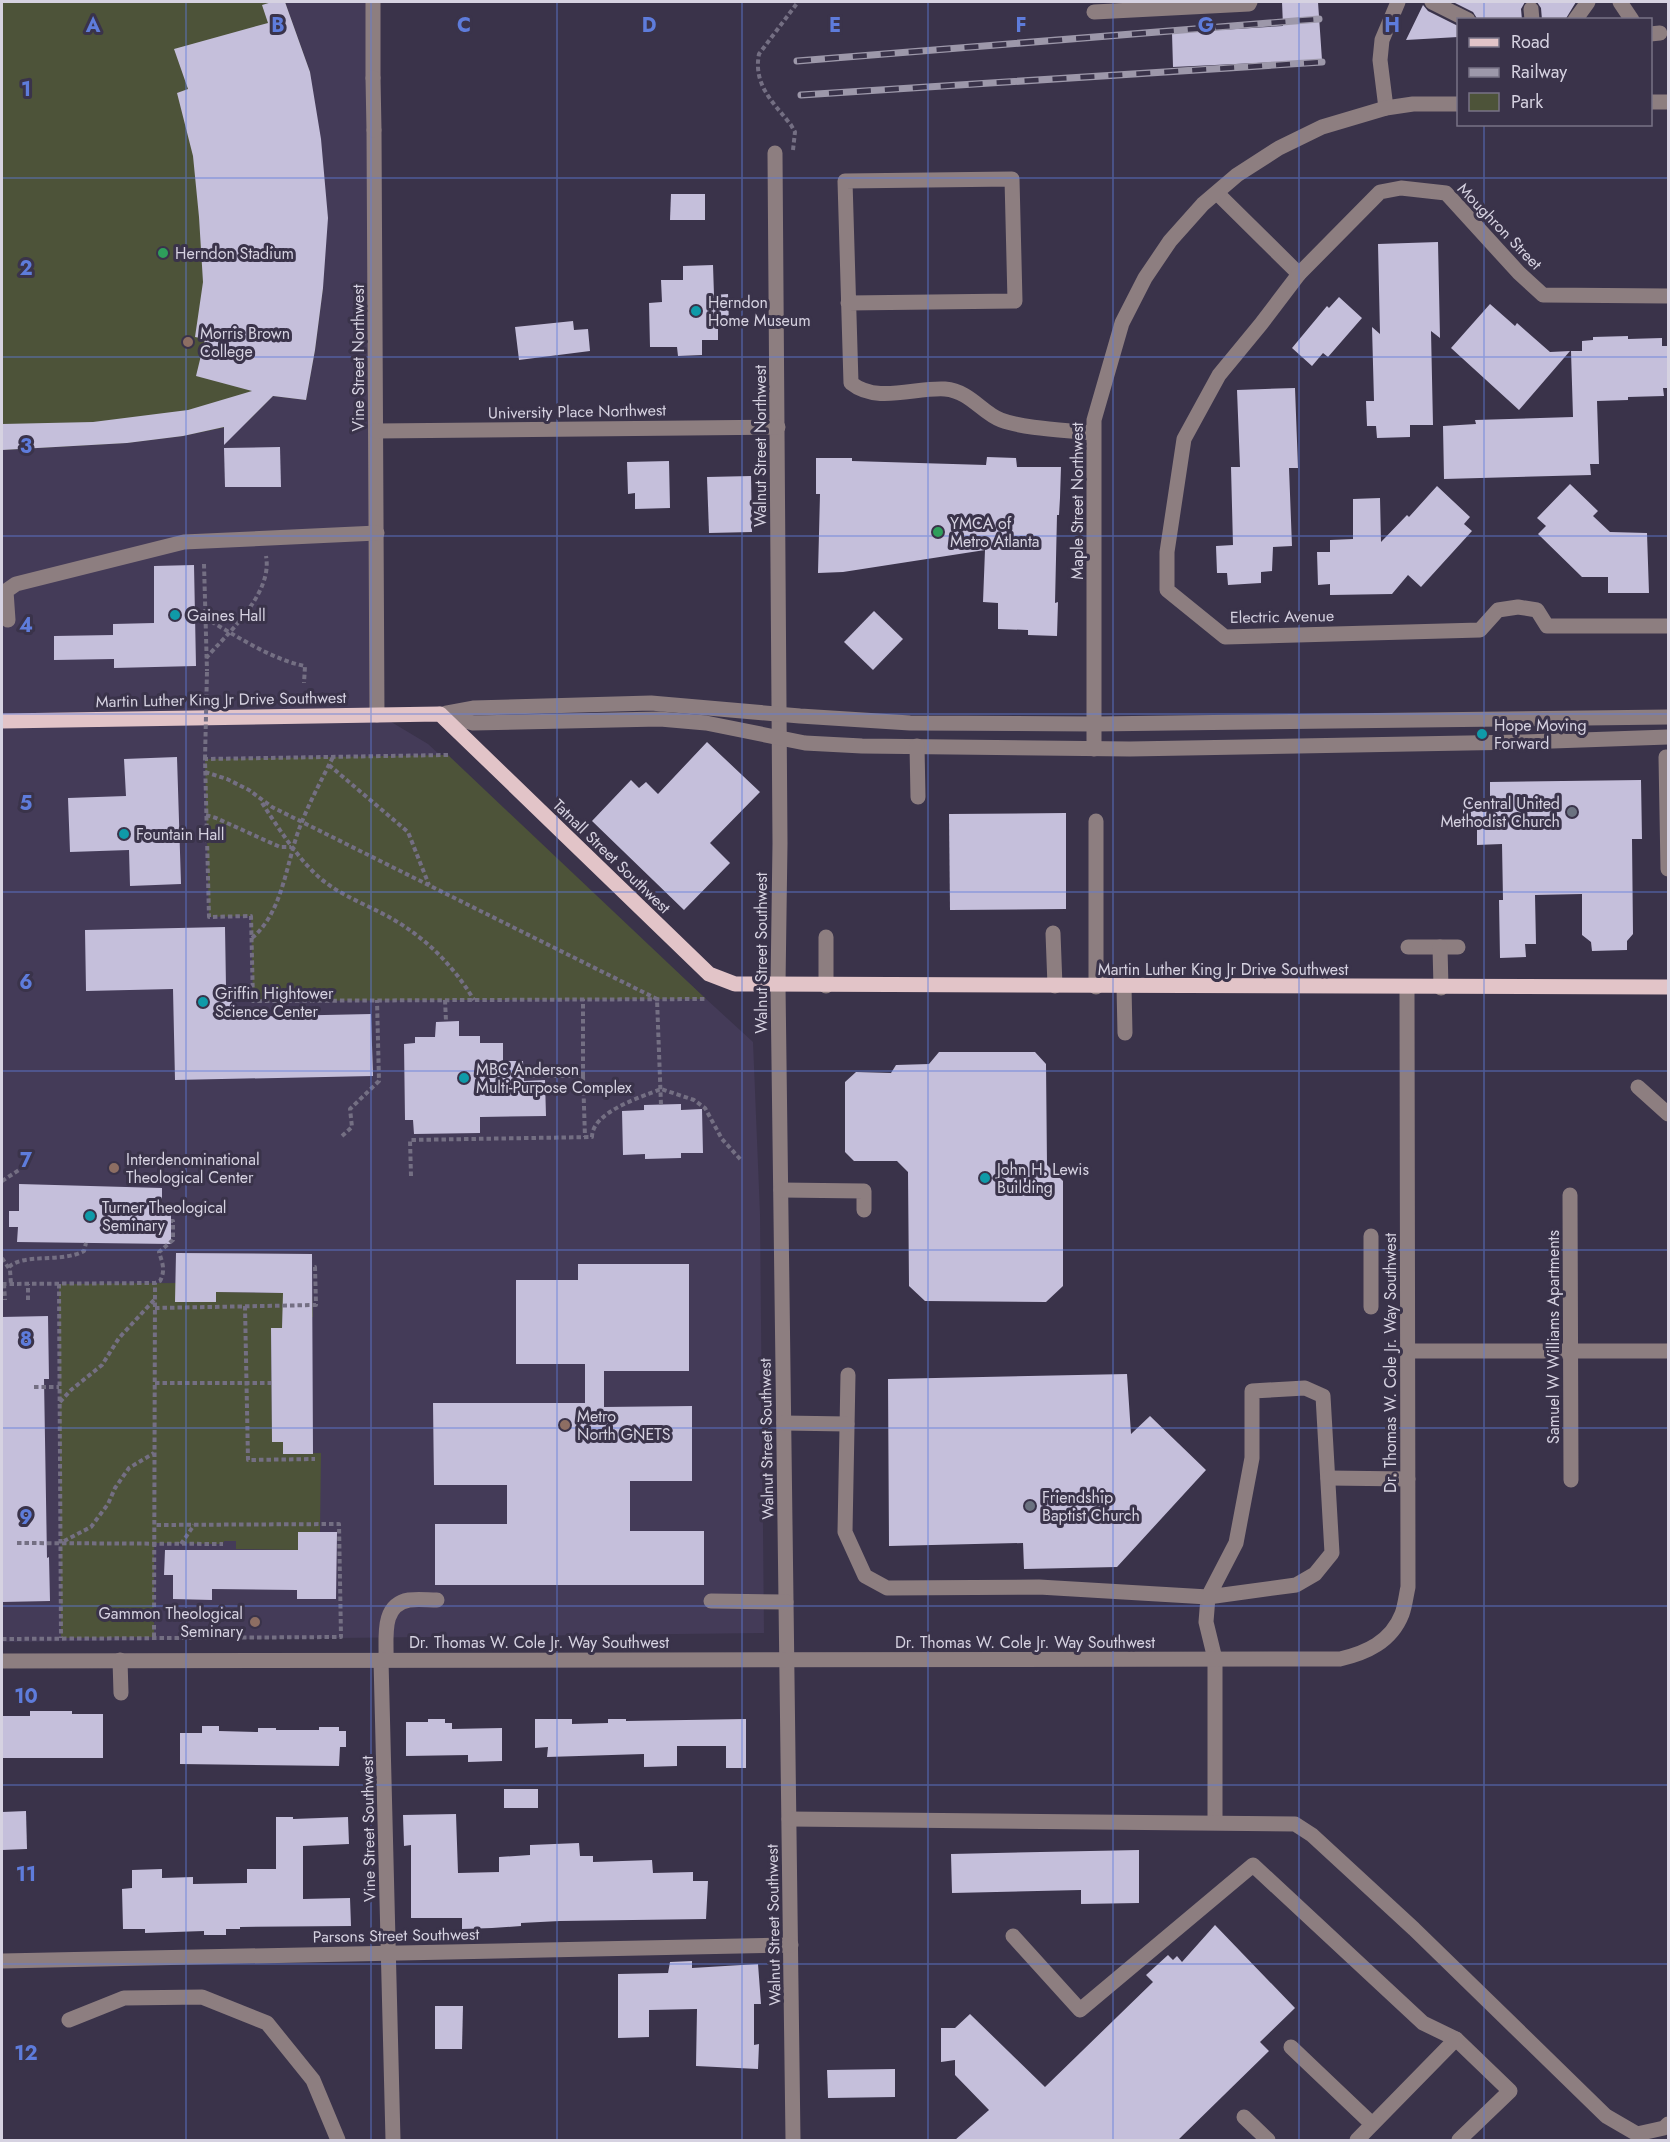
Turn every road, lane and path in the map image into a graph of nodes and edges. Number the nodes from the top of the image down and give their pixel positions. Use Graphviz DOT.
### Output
graph roads {
  1 [pos="374,2"];
  2 [pos="798,2"];
  3 [pos="1250,2"];
  4 [pos="1398,2"];
  5 [pos="1432,2"];
  6 [pos="1588,2"];
  7 [pos="1620,2"];
  8 [pos="1094,12"];
  9 [pos="1464,18"];
  10 [pos="1576,18"];
  11 [pos="1631,18"];
  12 [pos="1652,102"];
  13 [pos="1668,102"];
  14 [pos="1457,104"];
  15 [pos="1386,108"];
  16 [pos="775,153"];
  17 [pos="1217,193"];
  18 [pos="1299,274"];
  19 [pos="1668,296"];
  20 [pos="848,303"];
  21 [pos="778,427"];
  22 [pos="376,431"];
  23 [pos="1093,433"];
  24 [pos="377,533"];
  25 [pos="263,538"];
  26 [pos="204,564"];
  27 [pos="206,618"];
  28 [pos="8,620"];
  29 [pos="1668,626"];
  30 [pos="230,632"];
  31 [pos="207,658"];
  32 [pos="304,683"];
  33 [pos="378,714"];
  34 [pos="440,714"];
  35 [pos="779,714"];
  36 [pos="1668,717"];
  37 [pos="2,721"];
  38 [pos="1095,724"];
  39 [pos="1668,737"];
  40 [pos="779,738"];
  41 [pos="917,746"];
  42 [pos="1094,749"];
  43 [pos="448,755"];
  44 [pos="333,757"];
  45 [pos="1666,757"];
  46 [pos="205,759"];
  47 [pos="329,765"];
  48 [pos="205,772"];
  49 [pos="918,797"];
  50 [pos="262,802"];
  51 [pos="206,816"];
  52 [pos="1096,821"];
  53 [pos="302,822"];
  54 [pos="1668,842"];
  55 [pos="292,847"];
  56 [pos="1668,869"];
  57 [pos="429,885"];
  58 [pos="1053,933"];
  59 [pos="826,936"];
  60 [pos="252,938"];
  61 [pos="1408,947"];
  62 [pos="1440,947"];
  63 [pos="1458,947"];
  64 [pos="778,985"];
  65 [pos="826,986"];
  66 [pos="1054,986"];
  67 [pos="1124,986"];
  68 [pos="1096,987"];
  69 [pos="1668,987"];
  70 [pos="1407,988"];
  71 [pos="1441,988"];
  72 [pos="584,999"];
  73 [pos="657,999"];
  74 [pos="706,999"];
  75 [pos="377,1000"];
  76 [pos="445,1000"];
  77 [pos="474,1000"];
  78 [pos="446,1021"];
  79 [pos="1125,1033"];
  80 [pos="524,1076"];
  81 [pos="583,1076"];
  82 [pos="1638,1087"];
  83 [pos="661,1089"];
  84 [pos="662,1105"];
  85 [pos="1668,1114"];
  86 [pos="342,1136"];
  87 [pos="585,1137"];
  88 [pos="741,1160"];
  89 [pos="19,1170"];
  90 [pos="411,1176"];
  91 [pos="2,1181"];
  92 [pos="781,1190"];
  93 [pos="1570,1195"];
  94 [pos="864,1210"];
  95 [pos="171,1221"];
  96 [pos="1371,1236"];
  97 [pos="86,1243"];
  98 [pos="2,1258"];
  99 [pos="312,1267"];
  100 [pos="9,1268"];
  101 [pos="155,1283"];
  102 [pos="3,1284"];
  103 [pos="11,1284"];
  104 [pos="28,1284"];
  105 [pos="59,1284"];
  106 [pos="155,1299"];
  107 [pos="5,1300"];
  108 [pos="28,1300"];
  109 [pos="245,1306"];
  110 [pos="1371,1307"];
  111 [pos="155,1308"];
  112 [pos="1408,1352"];
  113 [pos="1571,1352"];
  114 [pos="1668,1352"];
  115 [pos="848,1375"];
  116 [pos="155,1383"];
  117 [pos="246,1383"];
  118 [pos="272,1383"];
  119 [pos="34,1387"];
  120 [pos="59,1387"];
  121 [pos="59,1403"];
  122 [pos="784,1423"];
  123 [pos="847,1424"];
  124 [pos="154,1453"];
  125 [pos="315,1459"];
  126 [pos="1328,1478"];
  127 [pos="1408,1479"];
  128 [pos="1571,1480"];
  129 [pos="154,1525"];
  130 [pos="195,1525"];
  131 [pos="17,1543"];
  132 [pos="61,1543"];
  133 [pos="154,1543"];
  134 [pos="181,1544"];
  135 [pos="224,1544"];
  136 [pos="1208,1597"];
  137 [pos="438,1600"];
  138 [pos="711,1601"];
  139 [pos="786,1602"];
  140 [pos="154,1637"];
  141 [pos="61,1638"];
  142 [pos="2,1639"];
  143 [pos="1215,1659"];
  144 [pos="120,1660"];
  145 [pos="384,1660"];
  146 [pos="787,1660"];
  147 [pos="2,1661"];
  148 [pos="121,1693"];
  149 [pos="789,1820"];
  150 [pos="1215,1822"];
  151 [pos="1013,1936"];
  152 [pos="791,1945"];
  153 [pos="389,1953"];
  154 [pos="2,1961"];
  155 [pos="69,2020"];
  156 [pos="1456,2039"];
  157 [pos="1291,2047"];
  158 [pos="1244,2117"];
  159 [pos="1372,2124"];
  160 [pos="1668,2124"];
  161 [pos="338,2140"];
  162 [pos="393,2140"];
  163 [pos="793,2140"];
  164 [pos="1268,2140"];
  165 [pos="1357,2140"];
  166 [pos="1459,2140"];
  1 -- 22 [label="street, Vine Street Northwest, bridge"];
  2 -- 16 [label="path"];
  3 -- 8 [label="street"];
  4 -- 15 [label="street"];
  5 -- 9 [label="street"];
  6 -- 10 [label="street"];
  7 -- 11 [label="street"];
  12 -- 13 [label="street"];
  14 -- 15 [label="street, Maple Street Northwest"];
  15 -- 17 [label="street, Maple Street Northwest"];
  16 -- 21 [label="street, Walnut Street Northwest"];
  17 -- 18 [label="street"];
  17 -- 23 [label="street, Maple Street Northwest"];
  18 -- 19 [label="street, Moughron Street"];
  18 -- 29 [label="street, Electric Avenue"];
  20 -- 20 [label="street"];
  20 -- 23 [label="street"];
  21 -- 22 [label="street, University Place Northwest"];
  21 -- 35 [label="street, Walnut Street Northwest"];
  22 -- 24 [label="street, Vine Street Northwest"];
  23 -- 38 [label="street, Maple Street Northwest"];
  24 -- 25 [label="street"];
  24 -- 33 [label="street, Vine Street Northwest"];
  25 -- 28 [label="street"];
  25 -- 30 [label="path"];
  26 -- 27 [label="path"];
  27 -- 30 [label="path"];
  27 -- 31 [label="path"];
  30 -- 31 [label="path"];
  30 -- 32 [label="path"];
  31 -- 46 [label="path, bridge"];
  33 -- 34 [label="main road, Martin Luther King Jr Drive Southwest"];
  33 -- 37 [label="main road, Martin Luther King Jr Drive Southwest"];
  34 -- 35 [label="street"];
  34 -- 40 [label="street"];
  34 -- 64 [label="main road, Tatnall Street Southwest"];
  35 -- 38 [label="street"];
  35 -- 40 [label="street, Walnut Street Northwest"];
  36 -- 38 [label="street"];
  38 -- 42 [label="street, Maple Street Northwest"];
  39 -- 42 [label="street"];
  40 -- 41 [label="street"];
  40 -- 64 [label="street, Walnut Street Southwest"];
  41 -- 42 [label="street"];
  41 -- 49 [label="street"];
  43 -- 44 [label="path"];
  44 -- 46 [label="path"];
  44 -- 47 [label="path"];
  45 -- 54 [label="street"];
  46 -- 48 [label="path"];
  47 -- 53 [label="path"];
  47 -- 57 [label="path"];
  48 -- 50 [label="path"];
  48 -- 51 [label="path"];
  50 -- 53 [label="path"];
  50 -- 55 [label="path"];
  51 -- 55 [label="path"];
  51 -- 60 [label="path"];
  52 -- 68 [label="street"];
  53 -- 55 [label="path"];
  53 -- 57 [label="path"];
  54 -- 56 [label="street"];
  55 -- 60 [label="path"];
  55 -- 77 [label="path"];
  57 -- 73 [label="path"];
  58 -- 66 [label="street"];
  59 -- 65 [label="street"];
  60 -- 75 [label="path"];
  61 -- 62 [label="street"];
  62 -- 63 [label="street"];
  62 -- 71 [label="street"];
  64 -- 65 [label="main road, Martin Luther King Jr Drive Southwest"];
  64 -- 92 [label="street, Walnut Street Southwest"];
  65 -- 66 [label="main road, Martin Luther King Jr Drive Southwest"];
  66 -- 68 [label="main road, Martin Luther King Jr Drive Southwest"];
  67 -- 68 [label="main road, Martin Luther King Jr Drive Southwest"];
  67 -- 70 [label="main road, Martin Luther King Jr Drive Southwest"];
  67 -- 79 [label="street"];
  69 -- 71 [label="main road, Martin Luther King Jr Drive Southwest"];
  70 -- 71 [label="main road, Martin Luther King Jr Drive Southwest"];
  70 -- 112 [label="street, Dr. Thomas W. Cole Jr. Way Southwest"];
  72 -- 73 [label="path"];
  72 -- 77 [label="path"];
  72 -- 81 [label="path"];
  73 -- 74 [label="path"];
  73 -- 83 [label="path"];
  75 -- 76 [label="path"];
  75 -- 86 [label="path"];
  76 -- 77 [label="path"];
  76 -- 78 [label="path"];
  80 -- 81 [label="path"];
  81 -- 87 [label="path"];
  82 -- 85 [label="street"];
  83 -- 84 [label="path"];
  83 -- 87 [label="path"];
  83 -- 88 [label="path"];
  87 -- 90 [label="path"];
  89 -- 91 [label="path"];
  92 -- 94 [label="street"];
  92 -- 122 [label="street, Walnut Street Southwest"];
  93 -- 113 [label="street, Samuel W Williams Apartments"];
  95 -- 101 [label="path"];
  96 -- 110 [label="street"];
  97 -- 100 [label="path"];
  98 -- 100 [label="path"];
  99 -- 109 [label="path"];
  100 -- 103 [label="path"];
  101 -- 105 [label="path"];
  101 -- 106 [label="path"];
  102 -- 103 [label="path"];
  102 -- 107 [label="path"];
  103 -- 104 [label="path"];
  104 -- 105 [label="path"];
  104 -- 108 [label="path"];
  105 -- 120 [label="path"];
  106 -- 111 [label="path"];
  106 -- 121 [label="path"];
  109 -- 111 [label="path"];
  109 -- 117 [label="path"];
  111 -- 116 [label="path"];
  112 -- 113 [label="street"];
  112 -- 127 [label="street, Dr. Thomas W. Cole Jr. Way Southwest"];
  113 -- 114 [label="street"];
  113 -- 128 [label="street, Samuel W Williams Apartments"];
  115 -- 123 [label="street"];
  116 -- 117 [label="path"];
  116 -- 124 [label="path"];
  117 -- 118 [label="path"];
  117 -- 125 [label="path"];
  119 -- 120 [label="path"];
  120 -- 121 [label="path"];
  121 -- 132 [label="path"];
  122 -- 123 [label="street"];
  122 -- 139 [label="street, Walnut Street Southwest"];
  123 -- 136 [label="street"];
  124 -- 129 [label="path"];
  124 -- 132 [label="path"];
  126 -- 127 [label="street"];
  126 -- 136 [label="street"];
  126 -- 136 [label="street"];
  127 -- 143 [label="street, Dr. Thomas W. Cole Jr. Way Southwest"];
  129 -- 130 [label="path"];
  129 -- 133 [label="path"];
  130 -- 134 [label="path"];
  130 -- 140 [label="path"];
  131 -- 132 [label="path"];
  132 -- 133 [label="path"];
  132 -- 141 [label="path"];
  133 -- 134 [label="path"];
  133 -- 140 [label="path"];
  134 -- 135 [label="path"];
  136 -- 143 [label="street"];
  137 -- 145 [label="street, Vine Street Southwest"];
  138 -- 139 [label="street"];
  139 -- 146 [label="street, Walnut Street Southwest"];
  140 -- 141 [label="path"];
  141 -- 142 [label="path"];
  143 -- 146 [label="street, Dr. Thomas W. Cole Jr. Way Southwest"];
  143 -- 150 [label="street"];
  144 -- 145 [label="street, Dr. Thomas W. Cole Jr. Way Southwest"];
  144 -- 147 [label="street, Dr. Thomas W. Cole Jr. Way Southwest"];
  144 -- 148 [label="street"];
  145 -- 146 [label="street, Dr. Thomas W. Cole Jr. Way Southwest"];
  145 -- 153 [label="street, Vine Street Southwest"];
  146 -- 149 [label="street, Walnut Street Southwest"];
  149 -- 150 [label="street"];
  149 -- 152 [label="street, Walnut Street Southwest"];
  150 -- 160 [label="street"];
  151 -- 156 [label="street"];
  152 -- 153 [label="street, Parsons Street Southwest"];
  152 -- 163 [label="street, Walnut Street Southwest"];
  153 -- 154 [label="street, Parsons Street Southwest"];
  153 -- 162 [label="street, Vine Street Southwest"];
  155 -- 161 [label="street"];
  156 -- 159 [label="street"];
  156 -- 166 [label="street"];
  157 -- 159 [label="street"];
  158 -- 164 [label="street"];
  159 -- 165 [label="street"];
}
